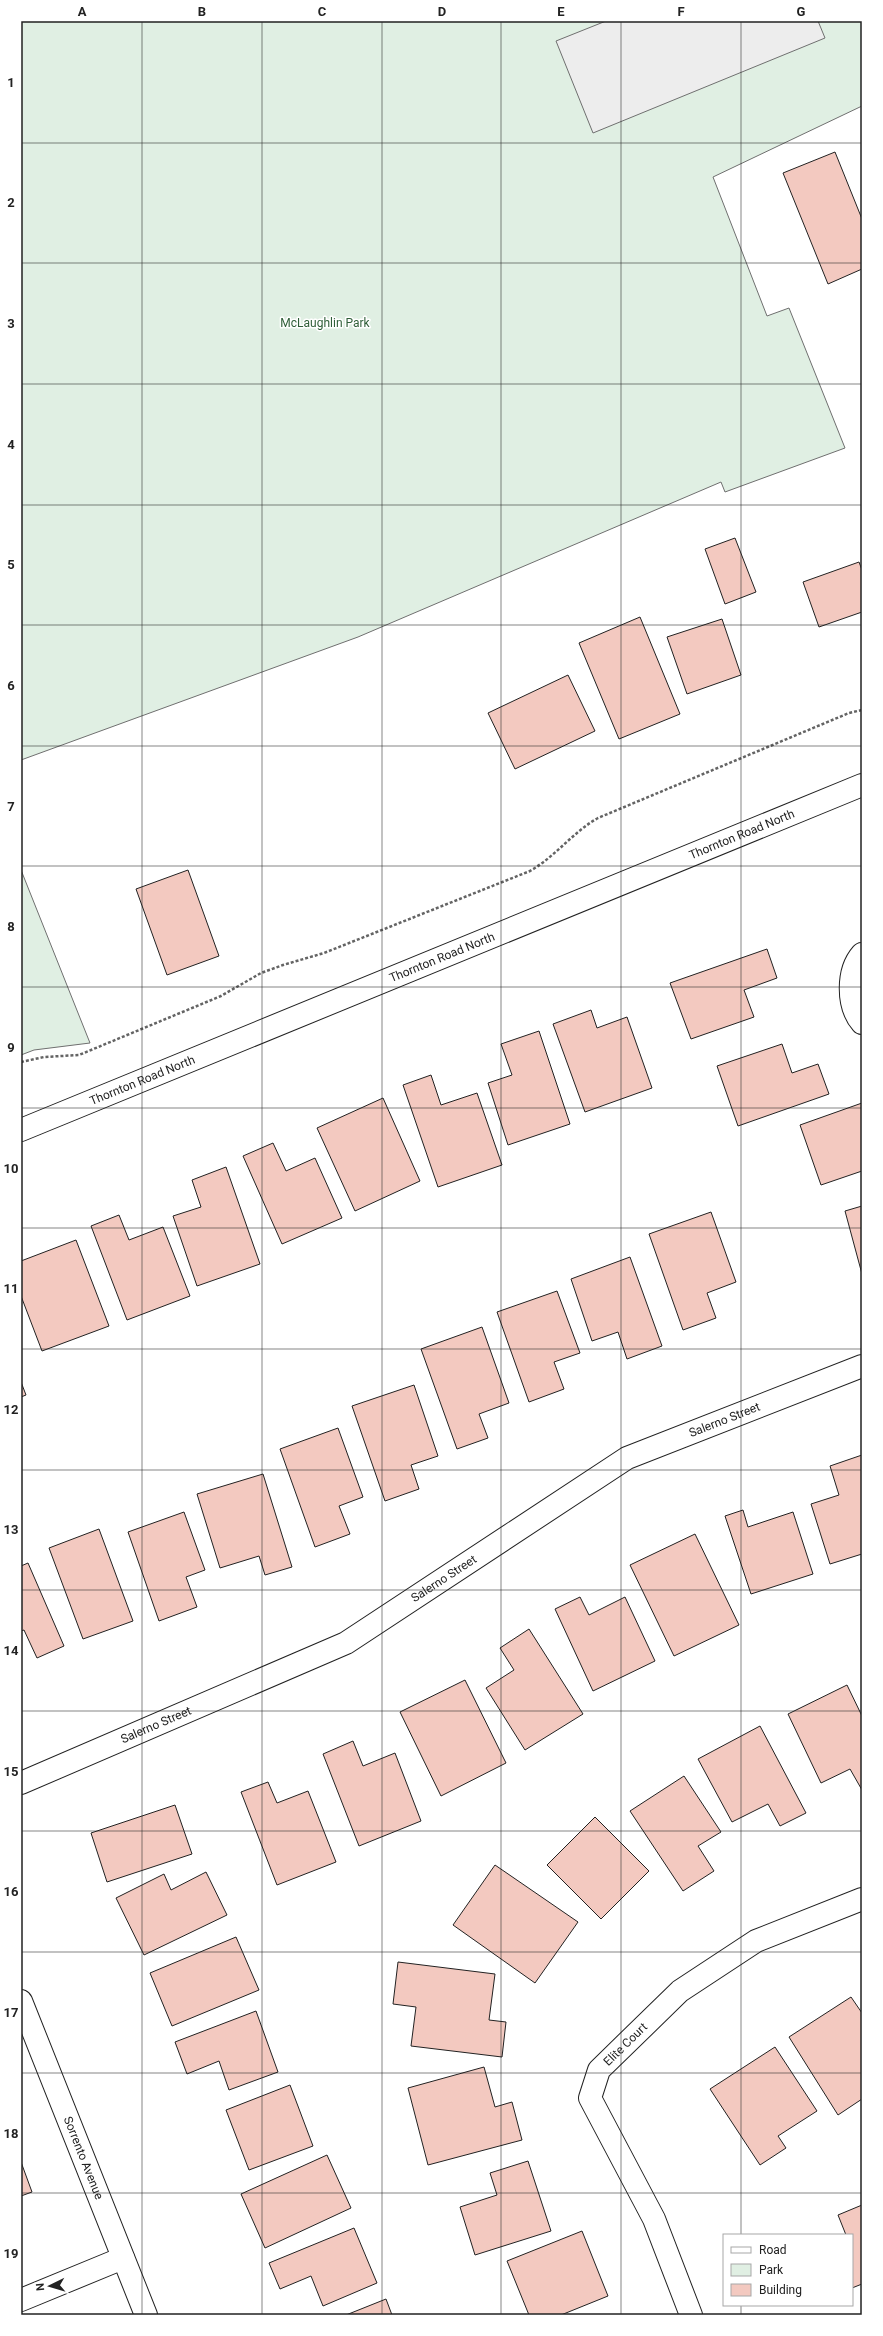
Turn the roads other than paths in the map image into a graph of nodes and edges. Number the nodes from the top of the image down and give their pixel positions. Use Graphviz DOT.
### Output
graph roads {
  1 [pos="862,785"];
  2 [pos="862,954"];
  3 [pos="862,1023"];
  4 [pos="21,1130"];
  5 [pos="862,1366"];
  6 [pos="21,1783"];
  7 [pos="862,1899"];
  8 [pos="21,2000"];
  9 [pos="123,2258"];
  10 [pos="21,2300"];
  11 [pos="146,2315"];
  12 [pos="691,2315"];
  1 -- 4 [label="street, Thornton Road North"];
  2 -- 3 [label="street"];
  5 -- 6 [label="street, Salerno Street"];
  7 -- 12 [label="street, Elite Court"];
  8 -- 9 [label="street, Sorrento Avenue"];
  9 -- 10 [label="street"];
  9 -- 11 [label="street, Sorrento Avenue"];
}
